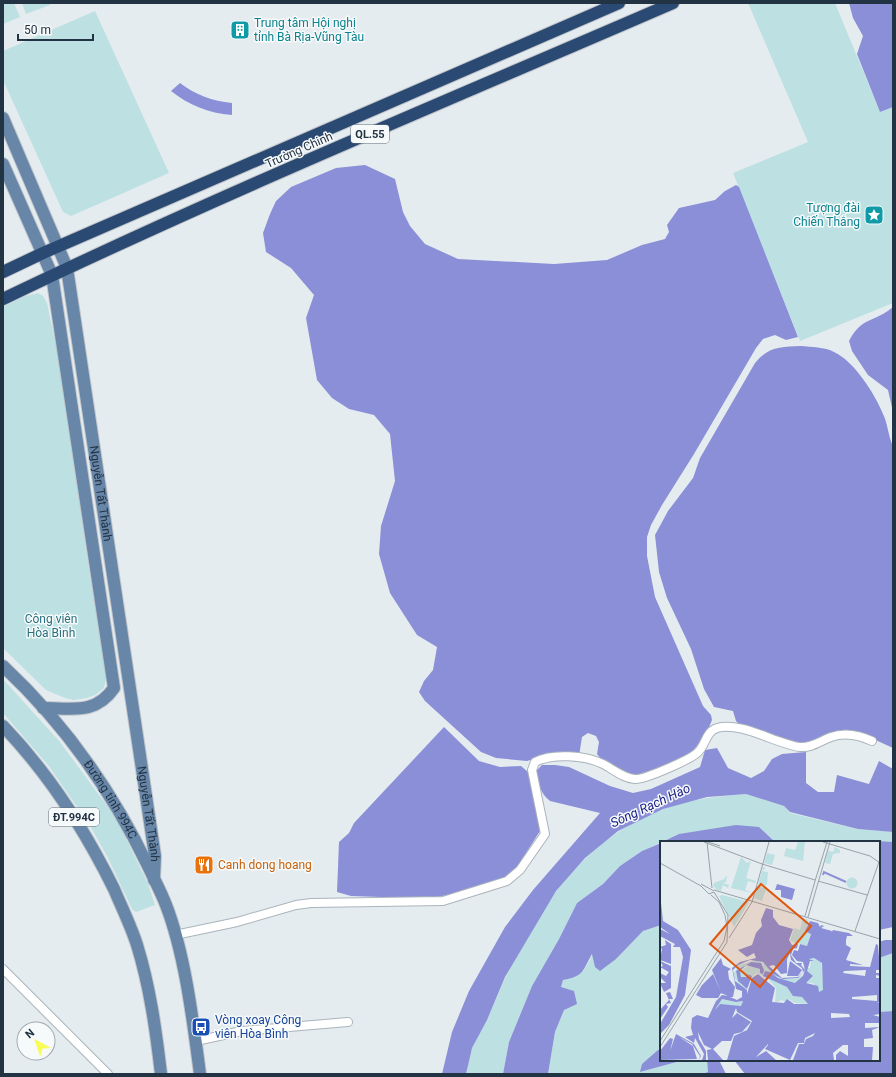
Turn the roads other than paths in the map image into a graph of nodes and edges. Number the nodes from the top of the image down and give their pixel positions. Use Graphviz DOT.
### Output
graph roads {
  1 [pos="619,3"];
  2 [pos="673,3"];
  3 [pos="3,118"];
  4 [pos="295,142"];
  5 [pos="304,163"];
  6 [pos="3,164"];
  7 [pos="58,246"];
  8 [pos="43,253"];
  9 [pos="67,268"];
  10 [pos="3,272"];
  11 [pos="52,275"];
  12 [pos="3,298"];
  13 [pos="3,666"];
  14 [pos="130,684"];
  15 [pos="114,688"];
  16 [pos="43,708"];
  17 [pos="3,726"];
  18 [pos="872,741"];
  19 [pos="154,880"];
  20 [pos="175,935"];
  21 [pos="3,970"];
  22 [pos="348,1022"];
  23 [pos="196,1041"];
  24 [pos="108,1074"];
  25 [pos="161,1074"];
  26 [pos="200,1074"];
  1 -- 4 [label="highway, Trường Chinh / QL.55"];
  2 -- 5 [label="highway, Trường Chinh / QL.55"];
  3 -- 7 [label="main road, Nguyễn Tất Thành"];
  4 -- 5 [label="highway"];
  4 -- 7 [label="highway, Trường Chinh / QL.55"];
  5 -- 9 [label="highway, Trường Chinh / QL.55"];
  6 -- 8 [label="main road, Nguyễn Tất Thành"];
  7 -- 8 [label="highway, Trường Chinh / QL.55"];
  7 -- 9 [label="main road, Nguyễn Tất Thành"];
  8 -- 10 [label="highway, Trường Chinh / QL.55"];
  8 -- 11 [label="main road, Nguyễn Tất Thành"];
  9 -- 11 [label="highway, Trường Chinh / QL.55"];
  9 -- 14 [label="main road, Nguyễn Tất Thành"];
  11 -- 12 [label="highway, Trường Chinh / QL.55"];
  11 -- 15 [label="main road, Nguyễn Tất Thành"];
  13 -- 16 [label="main road, Đường tỉnh 994C / ĐT.994C"];
  14 -- 15 [label="main road"];
  14 -- 19 [label="main road, Nguyễn Tất Thành"];
  15 -- 16 [label="main road"];
  16 -- 19 [label="main road, Đường tỉnh 994C / ĐT.994C"];
  17 -- 25 [label="main road, ĐT.994C"];
  18 -- 20 [label="street"];
  19 -- 20 [label="main road, Đường tỉnh 994C / ĐT.994C"];
  20 -- 23 [label="main road, Đường tỉnh 994C / ĐT.994C"];
  21 -- 24 [label="street"];
  22 -- 23 [label="street"];
  23 -- 26 [label="main road, Đường tỉnh 994C / ĐT.994C"];
}
